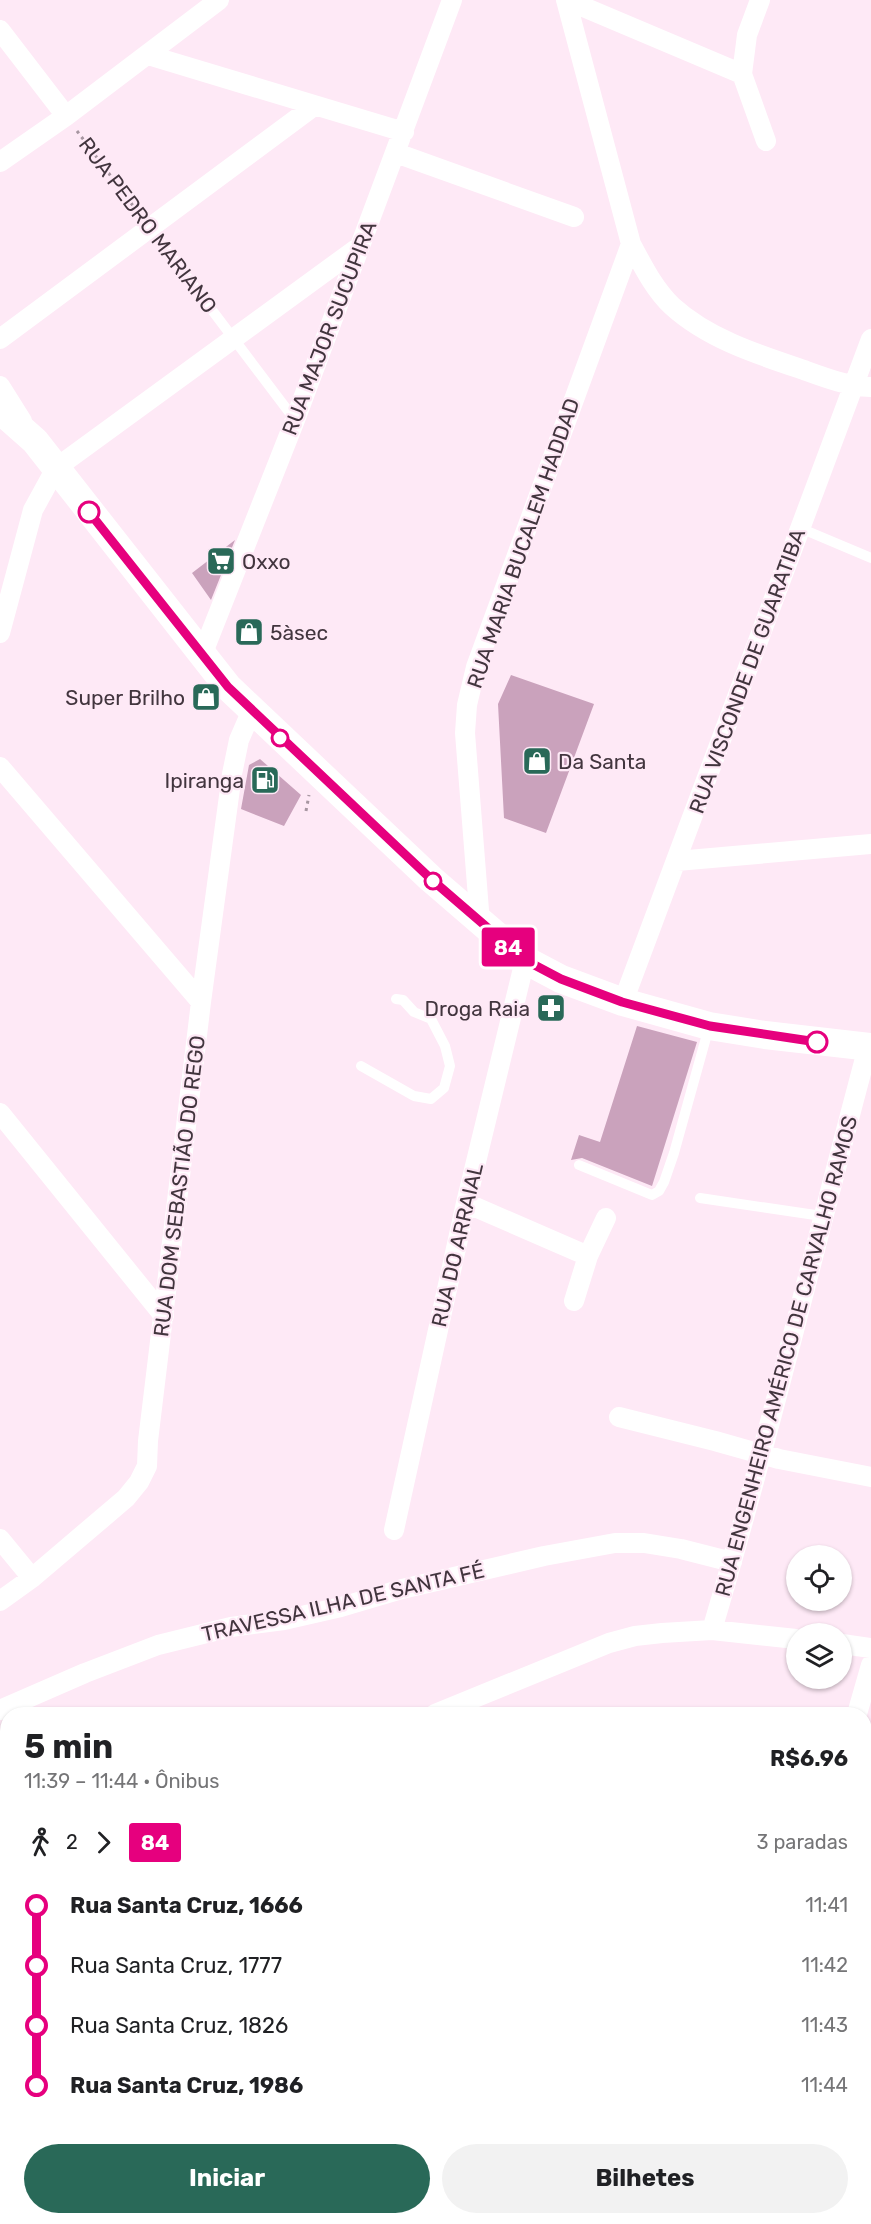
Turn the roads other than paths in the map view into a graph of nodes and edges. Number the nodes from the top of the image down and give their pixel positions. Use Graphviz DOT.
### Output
graph roads {
  1 [pos="219,0"];
  2 [pos="452,0"];
  3 [pos="567,0"];
  4 [pos="760,0"];
  5 [pos="0,30"];
  6 [pos="148,55"];
  7 [pos="742,74"];
  8 [pos="314,106"];
  9 [pos="66,117"];
  10 [pos="404,132"];
  11 [pos="765,141"];
  12 [pos="396,153"];
  13 [pos="0,162"];
  14 [pos="574,217"];
  15 [pos="150,228"];
  16 [pos="631,244"];
  17 [pos="359,247"];
  18 [pos="0,339"];
  19 [pos="234,339"];
  20 [pos="871,339"];
  21 [pos="0,386"];
  22 [pos="862,387"];
  23 [pos="0,410"];
  24 [pos="295,420"];
  25 [pos="35,441"];
  26 [pos="56,468"];
  27 [pos="800,528"];
  28 [pos="871,558"];
  29 [pos="0,633"];
  30 [pos="202,656"];
  31 [pos="252,710"];
  32 [pos="0,767"];
  33 [pos="871,844"];
  34 [pos="677,861"];
  35 [pos="480,923"];
  36 [pos="525,960"];
  37 [pos="396,999"];
  38 [pos="201,1002"];
  39 [pos="622,1002"];
  40 [pos="710,1026"];
  41 [pos="870,1047"];
  42 [pos="361,1066"];
  43 [pos="0,1113"];
  44 [pos="579,1166"];
  45 [pos="700,1198"];
  46 [pos="466,1203"];
  47 [pos="822,1216"];
  48 [pos="606,1218"];
  49 [pos="588,1256"];
  50 [pos="574,1301"];
  51 [pos="164,1316"];
  52 [pos="619,1417"];
  53 [pos="762,1454"];
  54 [pos="871,1477"];
  55 [pos="394,1530"];
  56 [pos="0,1539"];
  57 [pos="732,1562"];
  58 [pos="32,1578"];
  59 [pos="0,1601"];
  60 [pos="712,1630"];
  61 [pos="786,1639"];
  62 [pos="852,1645"];
  63 [pos="871,1648"];
  64 [pos="871,1665"];
  65 [pos="7,1707"];
  66 [pos="457,1707"];
  67 [pos="859,1707"];
  1 -- 6 [label="street"];
  2 -- 10 [label="street, RUA MAJOR SUCUPIRA"];
  3 -- 7 [label="street"];
  3 -- 16 [label="street"];
  4 -- 7 [label="street"];
  5 -- 9 [label="street, RUA PEDRO MARIANO"];
  6 -- 8 [label="street"];
  6 -- 9 [label="street"];
  7 -- 11 [label="street"];
  8 -- 10 [label="street"];
  8 -- 15 [label="street"];
  9 -- 13 [label="street"];
  10 -- 12 [label="street, RUA MAJOR SUCUPIRA"];
  12 -- 14 [label="street"];
  12 -- 17 [label="street, RUA MAJOR SUCUPIRA"];
  15 -- 18 [label="street"];
  15 -- 19 [label="lane, RUA PEDRO MARIANO"];
  16 -- 22 [label="street"];
  16 -- 35 [label="street, RUA MARIA BUCALEM HADDAD"];
  17 -- 19 [label="street"];
  17 -- 24 [label="street, RUA MAJOR SUCUPIRA"];
  19 -- 24 [label="lane, RUA PEDRO MARIANO"];
  19 -- 26 [label="street"];
  20 -- 22 [label="street, RUA VISCONDE DE GUARATIBA"];
  21 -- 25 [label="street"];
  22 -- 27 [label="street, RUA VISCONDE DE GUARATIBA"];
  23 -- 25 [label="main road"];
  24 -- 30 [label="street, RUA MAJOR SUCUPIRA"];
  25 -- 26 [label="main road"];
  26 -- 29 [label="street"];
  26 -- 30 [label="main road"];
  27 -- 28 [label="lane"];
  27 -- 34 [label="street, RUA VISCONDE DE GUARATIBA"];
  30 -- 31 [label="main road"];
  31 -- 35 [label="main road"];
  31 -- 38 [label="street, RUA DOM SEBASTIÃO DO REGO"];
  32 -- 38 [label="street"];
  33 -- 34 [label="street"];
  34 -- 39 [label="street, RUA VISCONDE DE GUARATIBA"];
  35 -- 36 [label="main road"];
  36 -- 39 [label="main road"];
  36 -- 46 [label="street, RUA DO ARRAIAL"];
  37 -- 42 [label="lane"];
  38 -- 51 [label="street, RUA DOM SEBASTIÃO DO REGO"];
  39 -- 40 [label="main road"];
  40 -- 41 [label="main road"];
  40 -- 44 [label="lane"];
  41 -- 47 [label="street, RUA ENGENHEIRO AMÉRICO DE CARVALHO RAMOS"];
  43 -- 51 [label="street"];
  45 -- 47 [label="lane"];
  46 -- 49 [label="street"];
  46 -- 55 [label="street, RUA DO ARRAIAL"];
  47 -- 53 [label="street, RUA ENGENHEIRO AMÉRICO DE CARVALHO RAMOS"];
  48 -- 49 [label="street"];
  49 -- 50 [label="street"];
  51 -- 58 [label="street, RUA DOM SEBASTIÃO DO REGO"];
  52 -- 53 [label="street"];
  53 -- 54 [label="street"];
  53 -- 57 [label="street, RUA ENGENHEIRO AMÉRICO DE CARVALHO RAMOS"];
  56 -- 58 [label="street"];
  57 -- 60 [label="street, RUA ENGENHEIRO AMÉRICO DE CARVALHO RAMOS"];
  57 -- 65 [label="street, TRAVESSA ILHA DE SANTA FÉ"];
  58 -- 59 [label="street, RUA DOM SEBASTIÃO DO REGO"];
  60 -- 61 [label="street"];
  60 -- 66 [label="street"];
  62 -- 63 [label="street"];
  64 -- 67 [label="street"];
}
